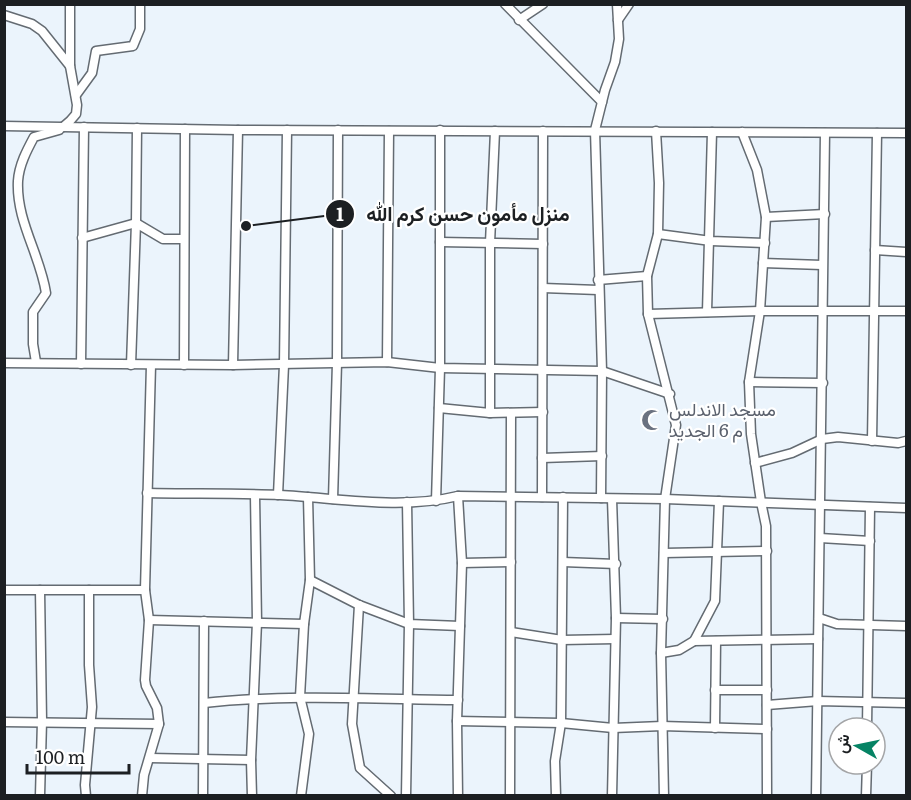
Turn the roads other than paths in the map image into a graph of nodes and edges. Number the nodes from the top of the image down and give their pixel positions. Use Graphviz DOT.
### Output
graph roads {
  1 [pos="70,4"];
  2 [pos="140,4"];
  3 [pos="505,4"];
  4 [pos="543,4"];
  5 [pos="617,4"];
  6 [pos="629,4"];
  7 [pos="4,15"];
  8 [pos="519,20"];
  9 [pos="618,21"];
  10 [pos="70,66"];
  11 [pos="76,95"];
  12 [pos="602,102"];
  13 [pos="4,126"];
  14 [pos="62,127"];
  15 [pos="72,127"];
  16 [pos="84,127"];
  17 [pos="136,128"];
  18 [pos="184,129"];
  19 [pos="238,130"];
  20 [pos="287,130"];
  21 [pos="338,130"];
  22 [pos="389,130"];
  23 [pos="440,130"];
  24 [pos="495,130"];
  25 [pos="543,130"];
  26 [pos="595,130"];
  27 [pos="656,131"];
  28 [pos="712,132"];
  29 [pos="742,132"];
  30 [pos="825,133"];
  31 [pos="877,133"];
  32 [pos="906,133"];
  33 [pos="825,214"];
  34 [pos="766,217"];
  35 [pos="136,223"];
  36 [pos="658,234"];
  37 [pos="82,238"];
  38 [pos="184,239"];
  39 [pos="711,241"];
  40 [pos="440,242"];
  41 [pos="490,243"];
  42 [pos="765,243"];
  43 [pos="543,244"];
  44 [pos="875,250"];
  45 [pos="906,252"];
  46 [pos="763,263"];
  47 [pos="822,265"];
  48 [pos="647,276"];
  49 [pos="598,280"];
  50 [pos="543,288"];
  51 [pos="598,290"];
  52 [pos="760,311"];
  53 [pos="874,311"];
  54 [pos="906,311"];
  55 [pos="707,312"];
  56 [pos="824,312"];
  57 [pos="648,314"];
  58 [pos="36,362"];
  59 [pos="387,362"];
  60 [pos="4,363"];
  61 [pos="337,363"];
  62 [pos="81,364"];
  63 [pos="284,364"];
  64 [pos="130,365"];
  65 [pos="151,365"];
  66 [pos="184,365"];
  67 [pos="233,365"];
  68 [pos="440,368"];
  69 [pos="491,369"];
  70 [pos="543,370"];
  71 [pos="602,371"];
  72 [pos="749,382"];
  73 [pos="823,383"];
  74 [pos="670,394"];
  75 [pos="439,408"];
  76 [pos="543,412"];
  77 [pos="490,413"];
  78 [pos="511,413"];
  79 [pos="822,439"];
  80 [pos="872,441"];
  81 [pos="906,441"];
  82 [pos="602,456"];
  83 [pos="542,458"];
  84 [pos="755,463"];
  85 [pos="147,493"];
  86 [pos="255,495"];
  87 [pos="278,495"];
  88 [pos="458,496"];
  89 [pos="308,497"];
  90 [pos="512,497"];
  91 [pos="542,497"];
  92 [pos="563,497"];
  93 [pos="601,498"];
  94 [pos="665,498"];
  95 [pos="333,499"];
  96 [pos="612,499"];
  97 [pos="436,501"];
  98 [pos="719,501"];
  99 [pos="407,502"];
  100 [pos="761,502"];
  101 [pos="821,505"];
  102 [pos="870,507"];
  103 [pos="906,508"];
  104 [pos="820,538"];
  105 [pos="870,541"];
  106 [pos="767,551"];
  107 [pos="716,552"];
  108 [pos="664,553"];
  109 [pos="462,562"];
  110 [pos="511,562"];
  111 [pos="563,562"];
  112 [pos="616,564"];
  113 [pos="310,580"];
  114 [pos="4,590"];
  115 [pos="40,590"];
  116 [pos="89,590"];
  117 [pos="145,590"];
  118 [pos="359,605"];
  119 [pos="616,618"];
  120 [pos="819,618"];
  121 [pos="663,619"];
  122 [pos="149,620"];
  123 [pos="204,621"];
  124 [pos="257,622"];
  125 [pos="304,624"];
  126 [pos="410,624"];
  127 [pos="460,626"];
  128 [pos="869,626"];
  129 [pos="906,626"];
  130 [pos="511,632"];
  131 [pos="615,639"];
  132 [pos="766,639"];
  133 [pos="818,639"];
  134 [pos="562,640"];
  135 [pos="694,641"];
  136 [pos="716,641"];
  137 [pos="661,653"];
  138 [pos="715,690"];
  139 [pos="767,690"];
  140 [pos="300,697"];
  141 [pos="253,698"];
  142 [pos="355,698"];
  143 [pos="407,699"];
  144 [pos="458,700"];
  145 [pos="818,701"];
  146 [pos="868,701"];
  147 [pos="204,703"];
  148 [pos="906,703"];
  149 [pos="767,705"];
  150 [pos="867,716"];
  151 [pos="42,721"];
  152 [pos="457,721"];
  153 [pos="4,722"];
  154 [pos="510,722"];
  155 [pos="92,723"];
  156 [pos="159,723"];
  157 [pos="561,723"];
  158 [pos="662,726"];
  159 [pos="613,728"];
  160 [pos="715,728"];
  161 [pos="767,729"];
  162 [pos="150,758"];
  163 [pos="204,759"];
  164 [pos="251,760"];
  165 [pos="867,776"];
  166 [pos="40,795"];
  167 [pos="86,795"];
  168 [pos="142,795"];
  169 [pos="203,795"];
  170 [pos="252,795"];
  171 [pos="301,795"];
  172 [pos="391,795"];
  173 [pos="406,795"];
  174 [pos="458,795"];
  175 [pos="510,795"];
  176 [pos="556,795"];
  177 [pos="612,795"];
  178 [pos="664,795"];
  179 [pos="767,795"];
  180 [pos="816,795"];
  181 [pos="866,795"];
  1 -- 10 [label="street"];
  2 -- 11 [label="street"];
  3 -- 8 [label="street"];
  4 -- 8 [label="street"];
  5 -- 9 [label="street"];
  6 -- 9 [label="street"];
  7 -- 10 [label="street"];
  8 -- 12 [label="street"];
  9 -- 12 [label="street"];
  10 -- 11 [label="street"];
  11 -- 14 [label="street"];
  12 -- 26 [label="street"];
  13 -- 14 [label="street"];
  14 -- 15 [label="street"];
  15 -- 16 [label="street"];
  15 -- 58 [label="street"];
  16 -- 17 [label="street"];
  16 -- 37 [label="street"];
  17 -- 18 [label="street"];
  17 -- 35 [label="street"];
  18 -- 19 [label="street"];
  18 -- 38 [label="street"];
  19 -- 20 [label="street"];
  19 -- 67 [label="street"];
  20 -- 21 [label="street"];
  20 -- 63 [label="street"];
  21 -- 22 [label="street"];
  21 -- 61 [label="street"];
  22 -- 23 [label="street"];
  22 -- 59 [label="street"];
  23 -- 24 [label="street"];
  23 -- 40 [label="street"];
  24 -- 25 [label="street"];
  24 -- 41 [label="street"];
  25 -- 26 [label="street"];
  25 -- 43 [label="street"];
  26 -- 27 [label="street"];
  26 -- 49 [label="street"];
  27 -- 28 [label="street"];
  27 -- 36 [label="street"];
  28 -- 29 [label="street"];
  28 -- 39 [label="street"];
  29 -- 30 [label="street"];
  29 -- 34 [label="street"];
  30 -- 31 [label="street"];
  30 -- 33 [label="street"];
  31 -- 32 [label="street"];
  31 -- 44 [label="street"];
  33 -- 34 [label="street"];
  33 -- 47 [label="street"];
  34 -- 42 [label="street"];
  35 -- 37 [label="street"];
  35 -- 38 [label="street"];
  35 -- 64 [label="street"];
  36 -- 39 [label="street"];
  36 -- 48 [label="street"];
  37 -- 62 [label="street"];
  38 -- 66 [label="street"];
  39 -- 42 [label="street"];
  39 -- 55 [label="street"];
  40 -- 41 [label="street"];
  40 -- 68 [label="street"];
  41 -- 43 [label="street"];
  41 -- 69 [label="street"];
  42 -- 46 [label="street"];
  43 -- 50 [label="street"];
  44 -- 45 [label="street"];
  44 -- 53 [label="street"];
  46 -- 47 [label="street"];
  46 -- 52 [label="street"];
  47 -- 56 [label="street"];
  48 -- 49 [label="street"];
  48 -- 57 [label="street"];
  49 -- 51 [label="street"];
  50 -- 51 [label="street"];
  50 -- 70 [label="street"];
  51 -- 71 [label="street"];
  52 -- 55 [label="street"];
  52 -- 56 [label="street"];
  52 -- 72 [label="street"];
  53 -- 54 [label="street"];
  53 -- 56 [label="street"];
  53 -- 80 [label="street"];
  55 -- 57 [label="street"];
  56 -- 73 [label="street"];
  57 -- 74 [label="street"];
  58 -- 60 [label="street"];
  58 -- 62 [label="street"];
  59 -- 61 [label="street"];
  59 -- 68 [label="street"];
  61 -- 63 [label="street"];
  61 -- 95 [label="street"];
  62 -- 64 [label="street"];
  63 -- 67 [label="street"];
  63 -- 87 [label="street"];
  64 -- 65 [label="street"];
  65 -- 66 [label="street"];
  65 -- 85 [label="street"];
  66 -- 67 [label="street"];
  68 -- 69 [label="street"];
  68 -- 75 [label="street"];
  69 -- 70 [label="street"];
  69 -- 77 [label="street"];
  70 -- 71 [label="street"];
  70 -- 76 [label="street"];
  71 -- 74 [label="street"];
  71 -- 82 [label="street"];
  72 -- 73 [label="street"];
  72 -- 84 [label="street"];
  73 -- 79 [label="street"];
  74 -- 94 [label="street"];
  75 -- 77 [label="street"];
  75 -- 97 [label="street"];
  76 -- 78 [label="street"];
  76 -- 83 [label="street"];
  77 -- 78 [label="street"];
  78 -- 90 [label="street"];
  79 -- 80 [label="street"];
  79 -- 84 [label="street"];
  79 -- 101 [label="street"];
  80 -- 81 [label="street"];
  82 -- 83 [label="street"];
  82 -- 93 [label="street"];
  83 -- 91 [label="street"];
  84 -- 100 [label="street"];
  85 -- 86 [label="street"];
  85 -- 117 [label="street"];
  86 -- 87 [label="street"];
  86 -- 124 [label="street"];
  87 -- 89 [label="street"];
  88 -- 90 [label="street"];
  88 -- 97 [label="street"];
  88 -- 109 [label="street"];
  89 -- 95 [label="street"];
  89 -- 113 [label="street"];
  90 -- 91 [label="street"];
  90 -- 110 [label="street"];
  91 -- 92 [label="street"];
  92 -- 93 [label="street"];
  92 -- 111 [label="street"];
  93 -- 96 [label="street"];
  94 -- 96 [label="street"];
  94 -- 98 [label="street"];
  94 -- 108 [label="street"];
  95 -- 99 [label="street"];
  96 -- 112 [label="street"];
  97 -- 99 [label="street"];
  98 -- 100 [label="street"];
  98 -- 107 [label="street"];
  99 -- 126 [label="street"];
  100 -- 101 [label="street"];
  100 -- 106 [label="street"];
  101 -- 102 [label="street"];
  101 -- 104 [label="street"];
  102 -- 103 [label="street"];
  102 -- 105 [label="street"];
  104 -- 105 [label="street"];
  104 -- 120 [label="street"];
  105 -- 128 [label="street"];
  106 -- 107 [label="street"];
  106 -- 132 [label="street"];
  107 -- 108 [label="street"];
  107 -- 135 [label="street"];
  108 -- 121 [label="street"];
  109 -- 110 [label="street"];
  109 -- 127 [label="street"];
  110 -- 130 [label="street"];
  111 -- 112 [label="street"];
  111 -- 134 [label="street"];
  112 -- 119 [label="street"];
  113 -- 118 [label="street"];
  113 -- 125 [label="street"];
  114 -- 115 [label="street"];
  115 -- 116 [label="street"];
  115 -- 151 [label="street"];
  116 -- 117 [label="street"];
  116 -- 155 [label="street"];
  117 -- 122 [label="street"];
  118 -- 126 [label="street"];
  118 -- 142 [label="street"];
  119 -- 121 [label="street"];
  119 -- 131 [label="street"];
  120 -- 128 [label="street"];
  120 -- 133 [label="street"];
  121 -- 137 [label="street"];
  122 -- 123 [label="street"];
  122 -- 156 [label="street"];
  123 -- 124 [label="street"];
  123 -- 147 [label="street"];
  124 -- 125 [label="street"];
  124 -- 141 [label="street"];
  125 -- 140 [label="street"];
  126 -- 127 [label="street"];
  126 -- 143 [label="street"];
  127 -- 144 [label="street"];
  128 -- 129 [label="street"];
  128 -- 146 [label="street"];
  130 -- 134 [label="street"];
  130 -- 154 [label="street"];
  131 -- 134 [label="street"];
  131 -- 159 [label="street"];
  132 -- 133 [label="street"];
  132 -- 136 [label="street"];
  132 -- 139 [label="street"];
  133 -- 145 [label="street"];
  134 -- 157 [label="street"];
  135 -- 136 [label="street"];
  135 -- 137 [label="street"];
  136 -- 138 [label="street"];
  137 -- 158 [label="street"];
  138 -- 139 [label="street"];
  138 -- 160 [label="street"];
  139 -- 149 [label="street"];
  140 -- 141 [label="street"];
  140 -- 142 [label="street"];
  140 -- 171 [label="street"];
  141 -- 147 [label="street"];
  141 -- 164 [label="street"];
  142 -- 143 [label="street"];
  142 -- 172 [label="street"];
  143 -- 144 [label="street"];
  143 -- 173 [label="street"];
  144 -- 152 [label="street"];
  145 -- 146 [label="street"];
  145 -- 149 [label="street"];
  145 -- 180 [label="street"];
  146 -- 148 [label="street"];
  146 -- 150 [label="street"];
  147 -- 163 [label="street"];
  149 -- 161 [label="street"];
  151 -- 153 [label="street"];
  151 -- 155 [label="street"];
  151 -- 166 [label="street"];
  152 -- 154 [label="street"];
  152 -- 174 [label="street"];
  154 -- 157 [label="street"];
  154 -- 175 [label="street"];
  155 -- 156 [label="street"];
  155 -- 167 [label="street"];
  156 -- 162 [label="street"];
  157 -- 159 [label="street"];
  157 -- 176 [label="street"];
  158 -- 159 [label="street"];
  158 -- 160 [label="street"];
  158 -- 178 [label="street"];
  159 -- 177 [label="street"];
  160 -- 161 [label="street"];
  161 -- 179 [label="street"];
  162 -- 163 [label="street"];
  162 -- 168 [label="street"];
  163 -- 164 [label="street"];
  163 -- 169 [label="street"];
  164 -- 170 [label="street"];
  165 -- 181 [label="street"];
}
